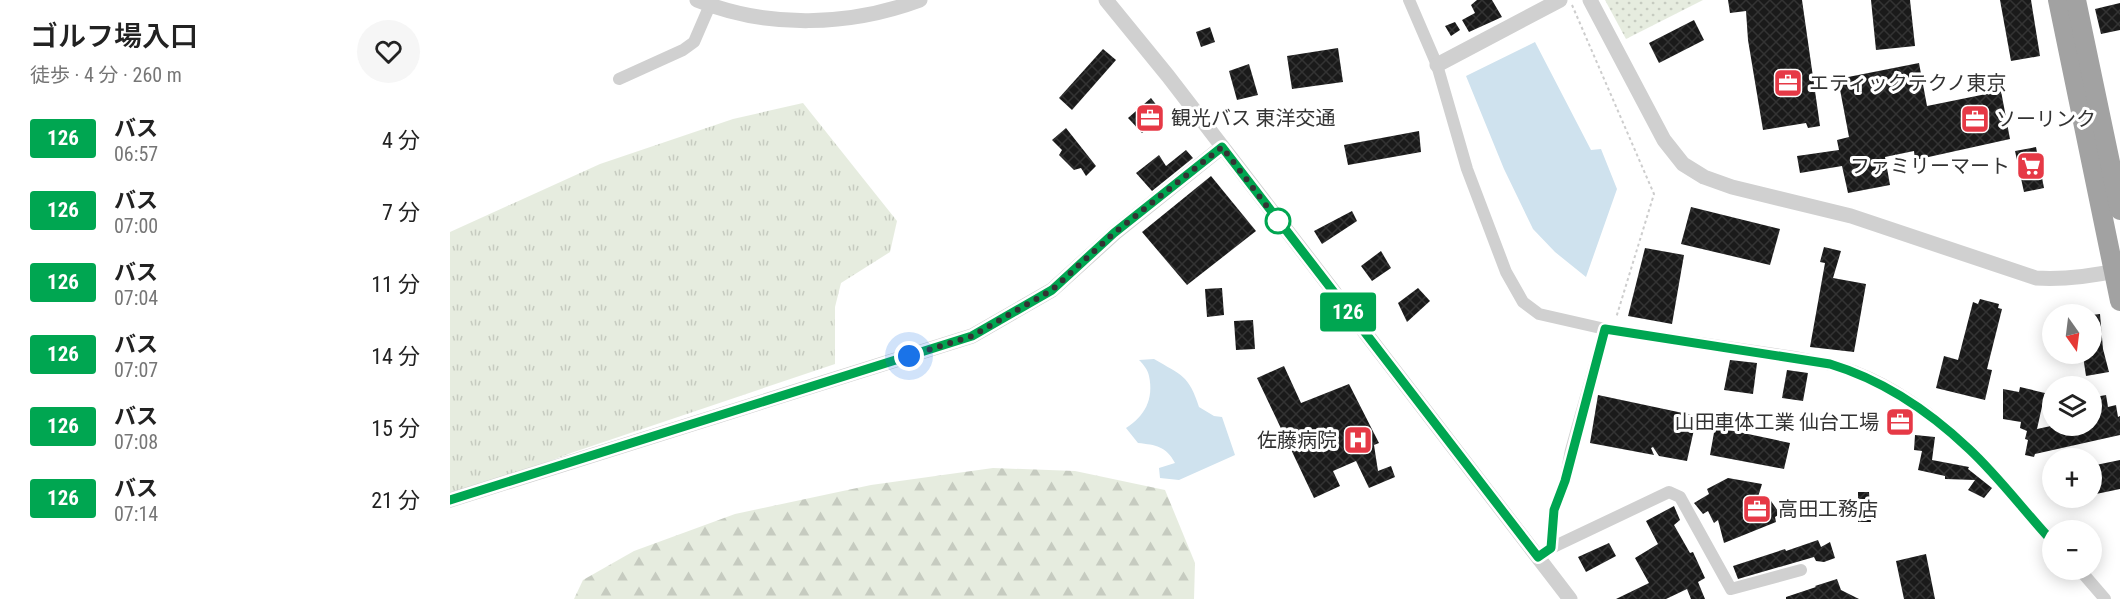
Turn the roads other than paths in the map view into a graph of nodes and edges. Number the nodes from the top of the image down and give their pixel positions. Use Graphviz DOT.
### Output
graph roads {
  1 [pos="920,0"];
  2 [pos="1106,0"];
  3 [pos="1409,0"];
  4 [pos="1560,0"];
  5 [pos="1590,0"];
  6 [pos="2058,0"];
  7 [pos="2076,0"];
  8 [pos="703,3"];
  9 [pos="1437,65"];
  10 [pos="618,79"];
  11 [pos="1222,147"];
  12 [pos="2120,210"];
  13 [pos="2117,270"];
  14 [pos="2120,301"];
  15 [pos="1605,329"];
  16 [pos="450,500"];
  17 [pos="2042,530"];
  18 [pos="1551,548"];
  19 [pos="1538,557"];
  20 [pos="1801,570"];
  21 [pos="2089,580"];
  22 [pos="1570,599"];
  23 [pos="2105,599"];
  1 -- 8 [label="street"];
  2 -- 11 [label="street"];
  3 -- 9 [label="street"];
  4 -- 9 [label="street"];
  5 -- 13 [label="street"];
  6 -- 13 [label="highway"];
  7 -- 12 [label="highway"];
  8 -- 10 [label="street"];
  9 -- 15 [label="street"];
  11 -- 16 [label="street"];
  11 -- 19 [label="street"];
  13 -- 14 [label="highway"];
  15 -- 17 [label="street"];
  15 -- 18 [label="street"];
  18 -- 19 [label="street"];
  18 -- 20 [label="street"];
  19 -- 22 [label="street"];
  21 -- 23 [label="street"];
}
